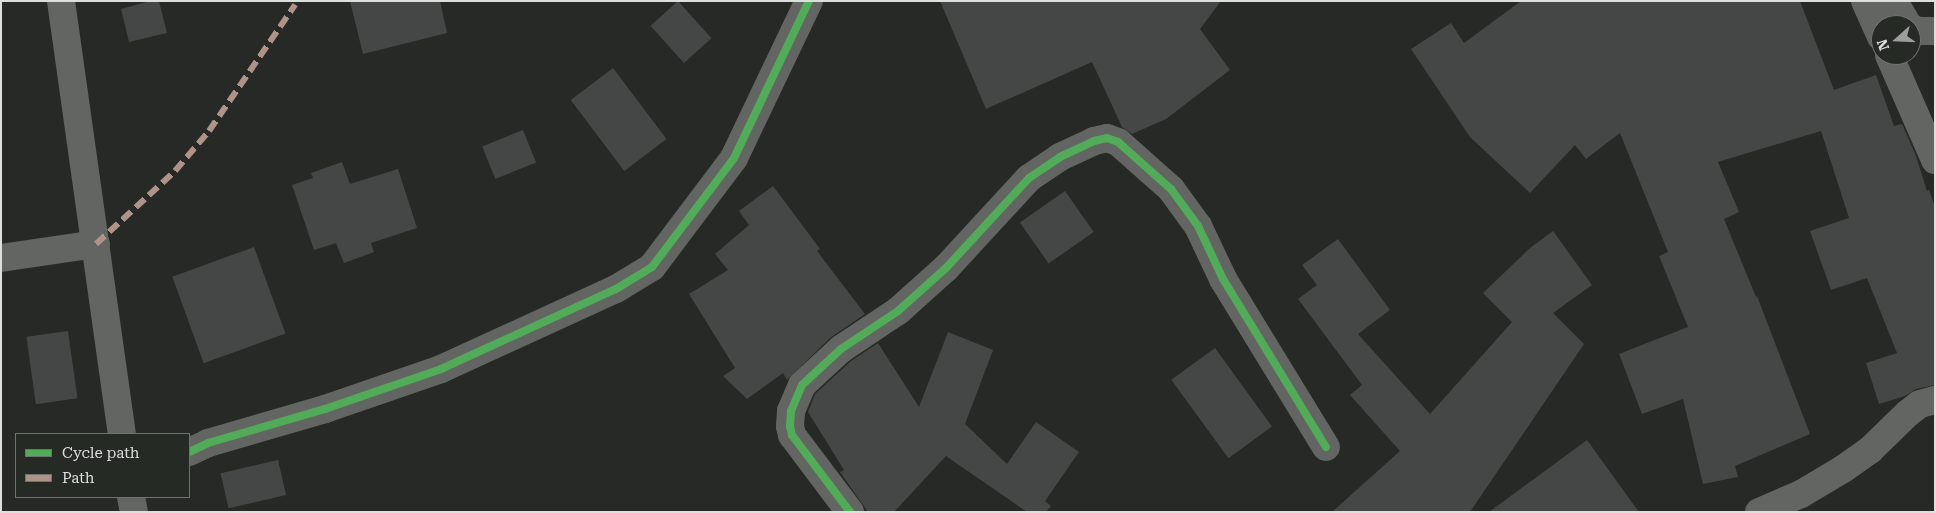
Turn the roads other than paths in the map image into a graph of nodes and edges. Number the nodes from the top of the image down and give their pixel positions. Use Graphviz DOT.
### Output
graph roads {
  1 [pos="61,1"];
  2 [pos="808,1"];
  3 [pos="1865,1"];
  4 [pos="1894,1"];
  5 [pos="1871,15"];
  6 [pos="1902,15"];
  7 [pos="1921,31"];
  8 [pos="1935,31"];
  9 [pos="1893,65"];
  10 [pos="1935,160"];
  11 [pos="96,244"];
  12 [pos="1,258"];
  13 [pos="1935,400"];
  14 [pos="122,433"];
  15 [pos="1326,447"];
  16 [pos="190,452"];
  17 [pos="131,498"];
  18 [pos="134,512"];
  19 [pos="850,512"];
  20 [pos="1759,512"];
  1 -- 11 [label="street"];
  2 -- 16 [label="street"];
  3 -- 5 [label="street"];
  4 -- 6 [label="street"];
  7 -- 8 [label="street"];
  9 -- 10 [label="street"];
  11 -- 12 [label="street"];
  11 -- 14 [label="street"];
  13 -- 20 [label="street"];
  15 -- 19 [label="street"];
  17 -- 18 [label="street"];
}
